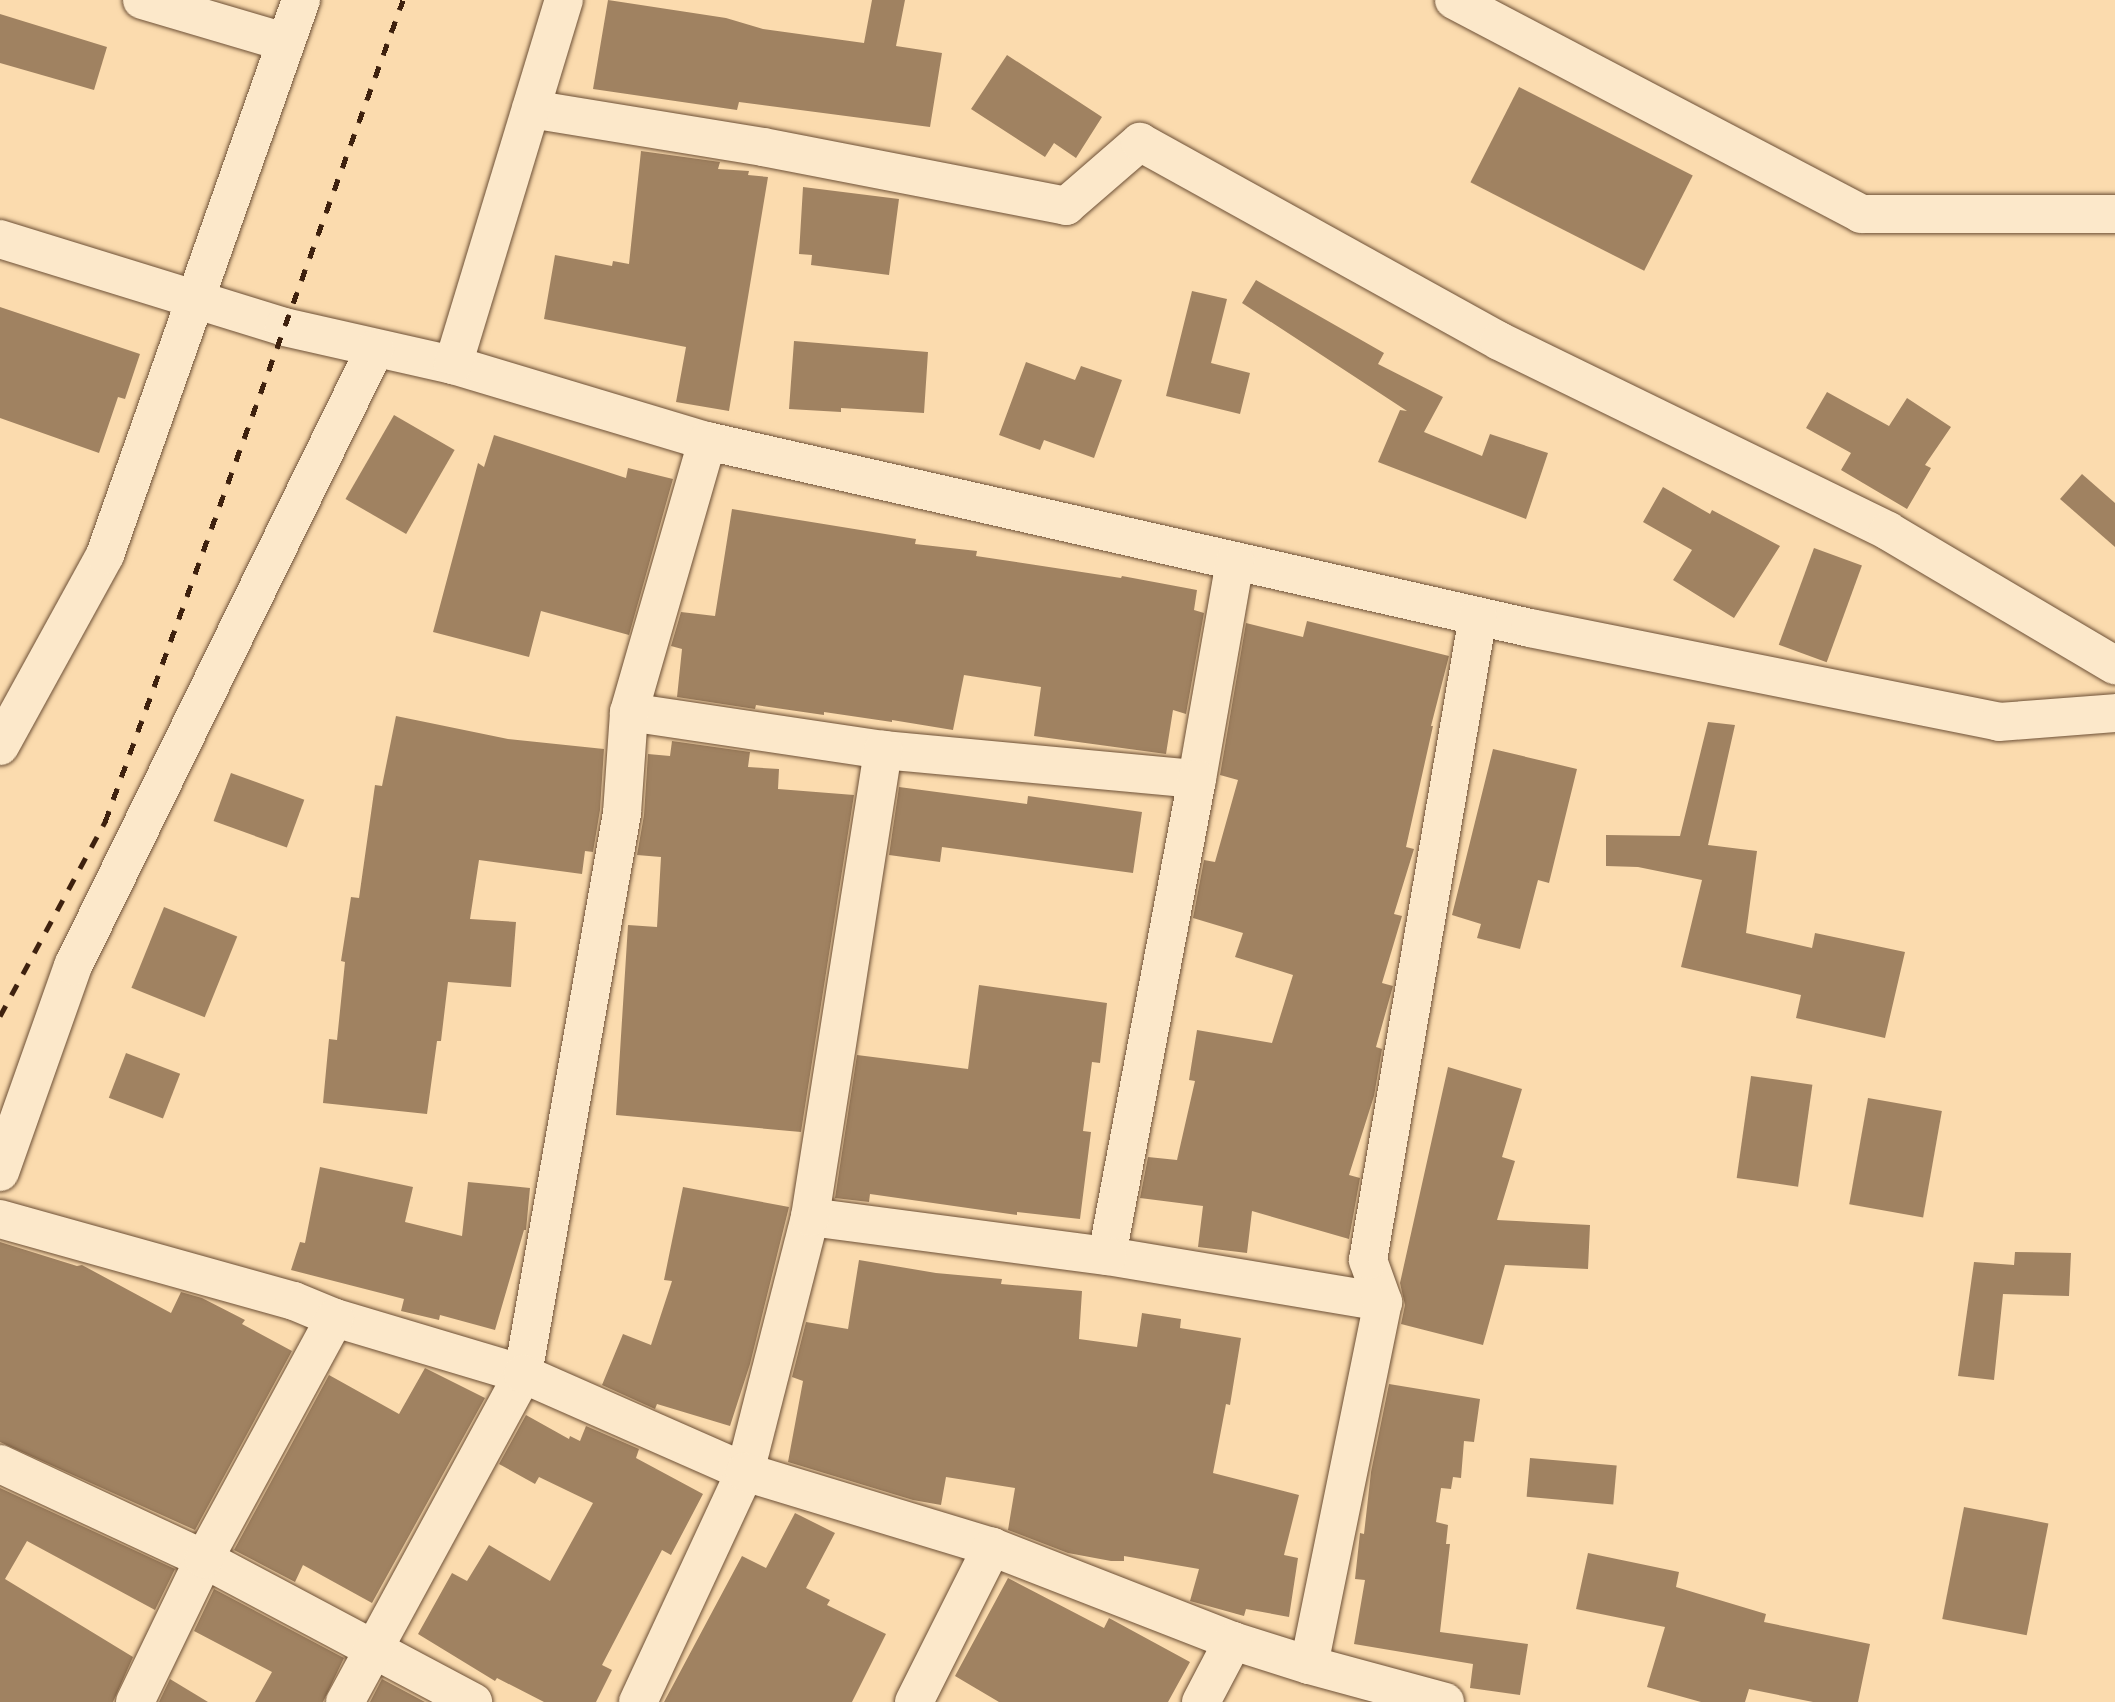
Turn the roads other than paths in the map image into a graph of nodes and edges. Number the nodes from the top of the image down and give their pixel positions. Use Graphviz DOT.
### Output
graph roads {
  1 [pos="142,0"];
  2 [pos="301,0"];
  3 [pos="564,0"];
  4 [pos="1454,0"];
  5 [pos="285,42"];
  6 [pos="531,109"];
  7 [pos="2115,214"];
  8 [pos="0,239"];
  9 [pos="194,298"];
  10 [pos="375,349"];
  11 [pos="453,365"];
  12 [pos="707,441"];
  13 [pos="1235,561"];
  14 [pos="1478,615"];
  15 [pos="2115,665"];
  16 [pos="629,712"];
  17 [pos="2115,713"];
  18 [pos="0,746"];
  19 [pos="883,750"];
  20 [pos="1197,779"];
  21 [pos="0,1172"];
  22 [pos="810,1217"];
  23 [pos="0,1219"];
  24 [pos="1107,1256"];
  25 [pos="1383,1302"];
  26 [pos="335,1318"];
  27 [pos="523,1374"];
  28 [pos="0,1464"];
  29 [pos="745,1472"];
  30 [pos="992,1547"];
  31 [pos="204,1559"];
  32 [pos="1233,1641"];
  33 [pos="372,1650"];
  34 [pos="1309,1665"];
  35 [pos="135,1702"];
  36 [pos="345,1702"];
  37 [pos="473,1702"];
  38 [pos="638,1702"];
  39 [pos="914,1702"];
  40 [pos="1201,1702"];
  41 [pos="1445,1702"];
  1 -- 5 [label="street"];
  2 -- 5 [label="street"];
  3 -- 6 [label="street"];
  4 -- 7 [label="street"];
  5 -- 9 [label="street"];
  6 -- 11 [label="street"];
  6 -- 15 [label="street"];
  8 -- 9 [label="street"];
  9 -- 10 [label="street"];
  9 -- 18 [label="street"];
  10 -- 11 [label="street"];
  10 -- 21 [label="street"];
  11 -- 12 [label="street"];
  12 -- 13 [label="street"];
  12 -- 16 [label="street"];
  13 -- 14 [label="street"];
  13 -- 20 [label="street"];
  14 -- 17 [label="street"];
  14 -- 25 [label="street"];
  16 -- 19 [label="street"];
  16 -- 27 [label="street"];
  19 -- 20 [label="street"];
  19 -- 22 [label="street"];
  20 -- 24 [label="street"];
  22 -- 24 [label="street"];
  22 -- 29 [label="street"];
  23 -- 26 [label="street"];
  24 -- 25 [label="street"];
  25 -- 34 [label="street"];
  26 -- 27 [label="street"];
  26 -- 31 [label="street"];
  27 -- 29 [label="street"];
  27 -- 33 [label="street"];
  28 -- 31 [label="street"];
  29 -- 30 [label="street"];
  29 -- 38 [label="street"];
  30 -- 32 [label="street"];
  30 -- 39 [label="street"];
  31 -- 33 [label="street"];
  31 -- 35 [label="street"];
  32 -- 34 [label="street"];
  32 -- 40 [label="street"];
  33 -- 36 [label="street"];
  33 -- 37 [label="street"];
  34 -- 41 [label="street"];
}
